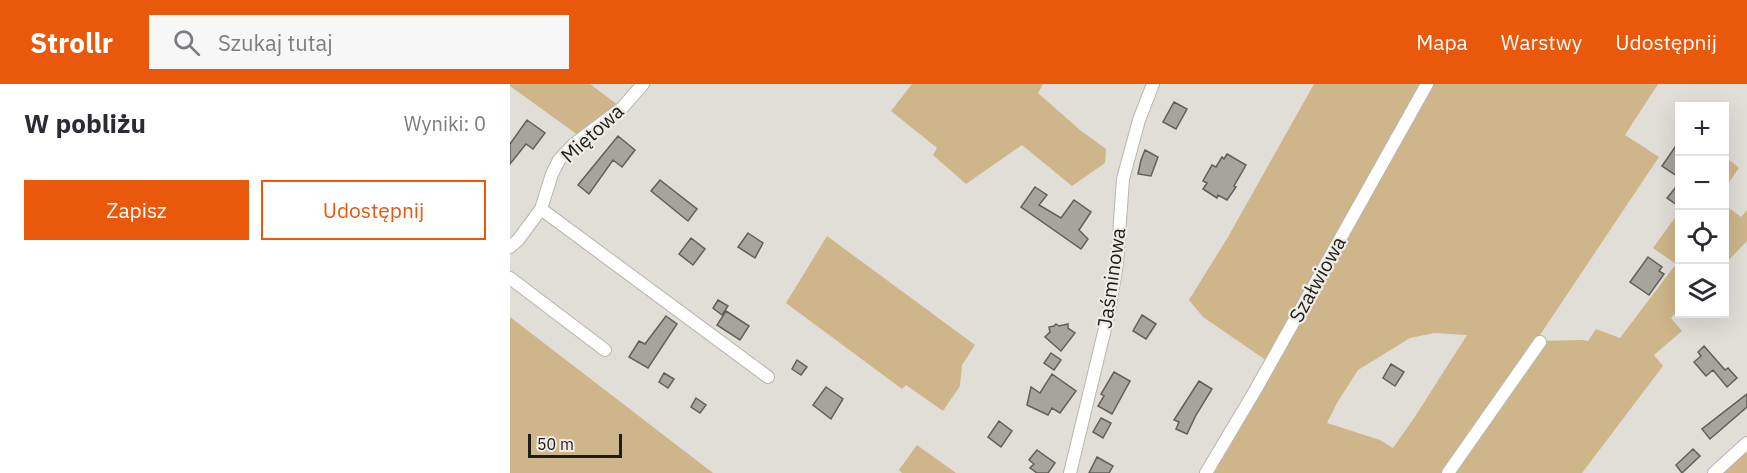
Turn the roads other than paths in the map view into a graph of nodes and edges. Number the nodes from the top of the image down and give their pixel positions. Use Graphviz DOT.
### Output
graph roads {
  1 [pos="643,84"];
  2 [pos="1153,84"];
  3 [pos="1427,84"];
  4 [pos="541,209"];
  5 [pos="510,248"];
  6 [pos="510,278"];
  7 [pos="1540,342"];
  8 [pos="605,350"];
  9 [pos="768,377"];
  10 [pos="1747,443"];
  11 [pos="1070,473"];
  12 [pos="1206,473"];
  13 [pos="1448,473"];
  14 [pos="1714,473"];
  1 -- 4 [label="street, Miętowa"];
  2 -- 11 [label="street, Jaśminowa"];
  3 -- 12 [label="street, Szałwiowa"];
  4 -- 5 [label="street, Miętowa"];
  4 -- 9 [label="street"];
  6 -- 8 [label="street"];
  7 -- 13 [label="street"];
  10 -- 14 [label="street"];
}
